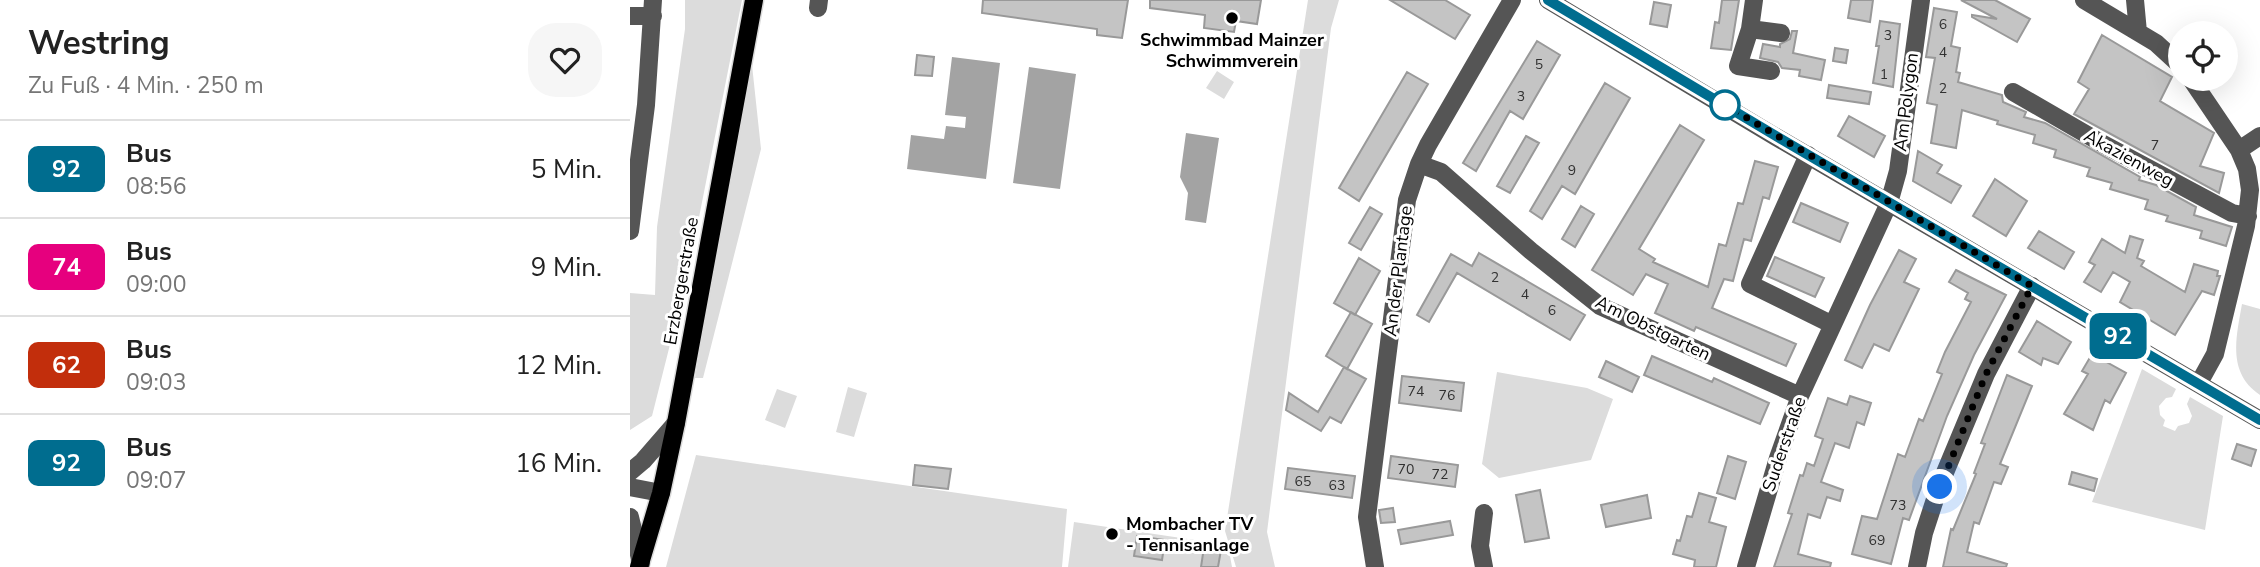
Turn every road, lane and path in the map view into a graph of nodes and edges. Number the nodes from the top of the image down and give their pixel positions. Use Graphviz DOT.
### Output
graph roads {
  1 [pos="754,0"];
  2 [pos="1512,0"];
  3 [pos="1548,0"];
  4 [pos="1754,0"];
  5 [pos="1921,0"];
  6 [pos="2084,0"];
  7 [pos="2135,0"];
  8 [pos="653,8"];
  9 [pos="630,16"];
  10 [pos="1750,29"];
  11 [pos="2138,32"];
  12 [pos="1781,33"];
  13 [pos="2168,54"];
  14 [pos="1771,71"];
  15 [pos="2199,91"];
  16 [pos="2013,92"];
  17 [pos="2260,136"];
  18 [pos="2239,150"];
  19 [pos="1808,155"];
  20 [pos="1419,164"];
  21 [pos="1889,203"];
  22 [pos="2248,216"];
  23 [pos="630,231"];
  24 [pos="2032,286"];
  25 [pos="1831,324"];
  26 [pos="2199,383"];
  27 [pos="1800,396"];
  28 [pos="2260,420"];
  29 [pos="676,424"];
  30 [pos="630,472"];
  31 [pos="630,487"];
  32 [pos="661,494"];
  33 [pos="1484,513"];
  34 [pos="630,517"];
  35 [pos="640,565"];
  36 [pos="1375,567"];
  37 [pos="1484,567"];
  38 [pos="1746,567"];
  39 [pos="1917,567"];
  1 -- 29 [label="main road, Erzbergerstraße"];
  2 -- 20 [label="street, An der Plantage"];
  3 -- 19 [label="street"];
  4 -- 10 [label="street"];
  5 -- 21 [label="street, Am Polygon"];
  6 -- 11 [label="street"];
  7 -- 11 [label="street"];
  8 -- 9 [label="street"];
  8 -- 23 [label="street"];
  10 -- 12 [label="street"];
  10 -- 14 [label="street"];
  11 -- 13 [label="street"];
  15 -- 18 [label="street"];
  16 -- 22 [label="street, Akazienweg"];
  17 -- 18 [label="street"];
  18 -- 22 [label="street"];
  19 -- 21 [label="street"];
  19 -- 25 [label="street"];
  20 -- 27 [label="street, Am Obstgarten"];
  20 -- 36 [label="street, An der Plantage"];
  21 -- 24 [label="street"];
  21 -- 25 [label="street, Suderstraße"];
  22 -- 26 [label="street"];
  24 -- 26 [label="street"];
  24 -- 39 [label="street"];
  25 -- 27 [label="street, Suderstraße"];
  26 -- 28 [label="street"];
  27 -- 38 [label="street, Suderstraße"];
  29 -- 30 [label="street"];
  29 -- 32 [label="main road, Erzbergerstraße"];
  31 -- 32 [label="street"];
  32 -- 35 [label="main road, Erzbergerstraße"];
  33 -- 37 [label="street"];
  34 -- 35 [label="street"];
}
